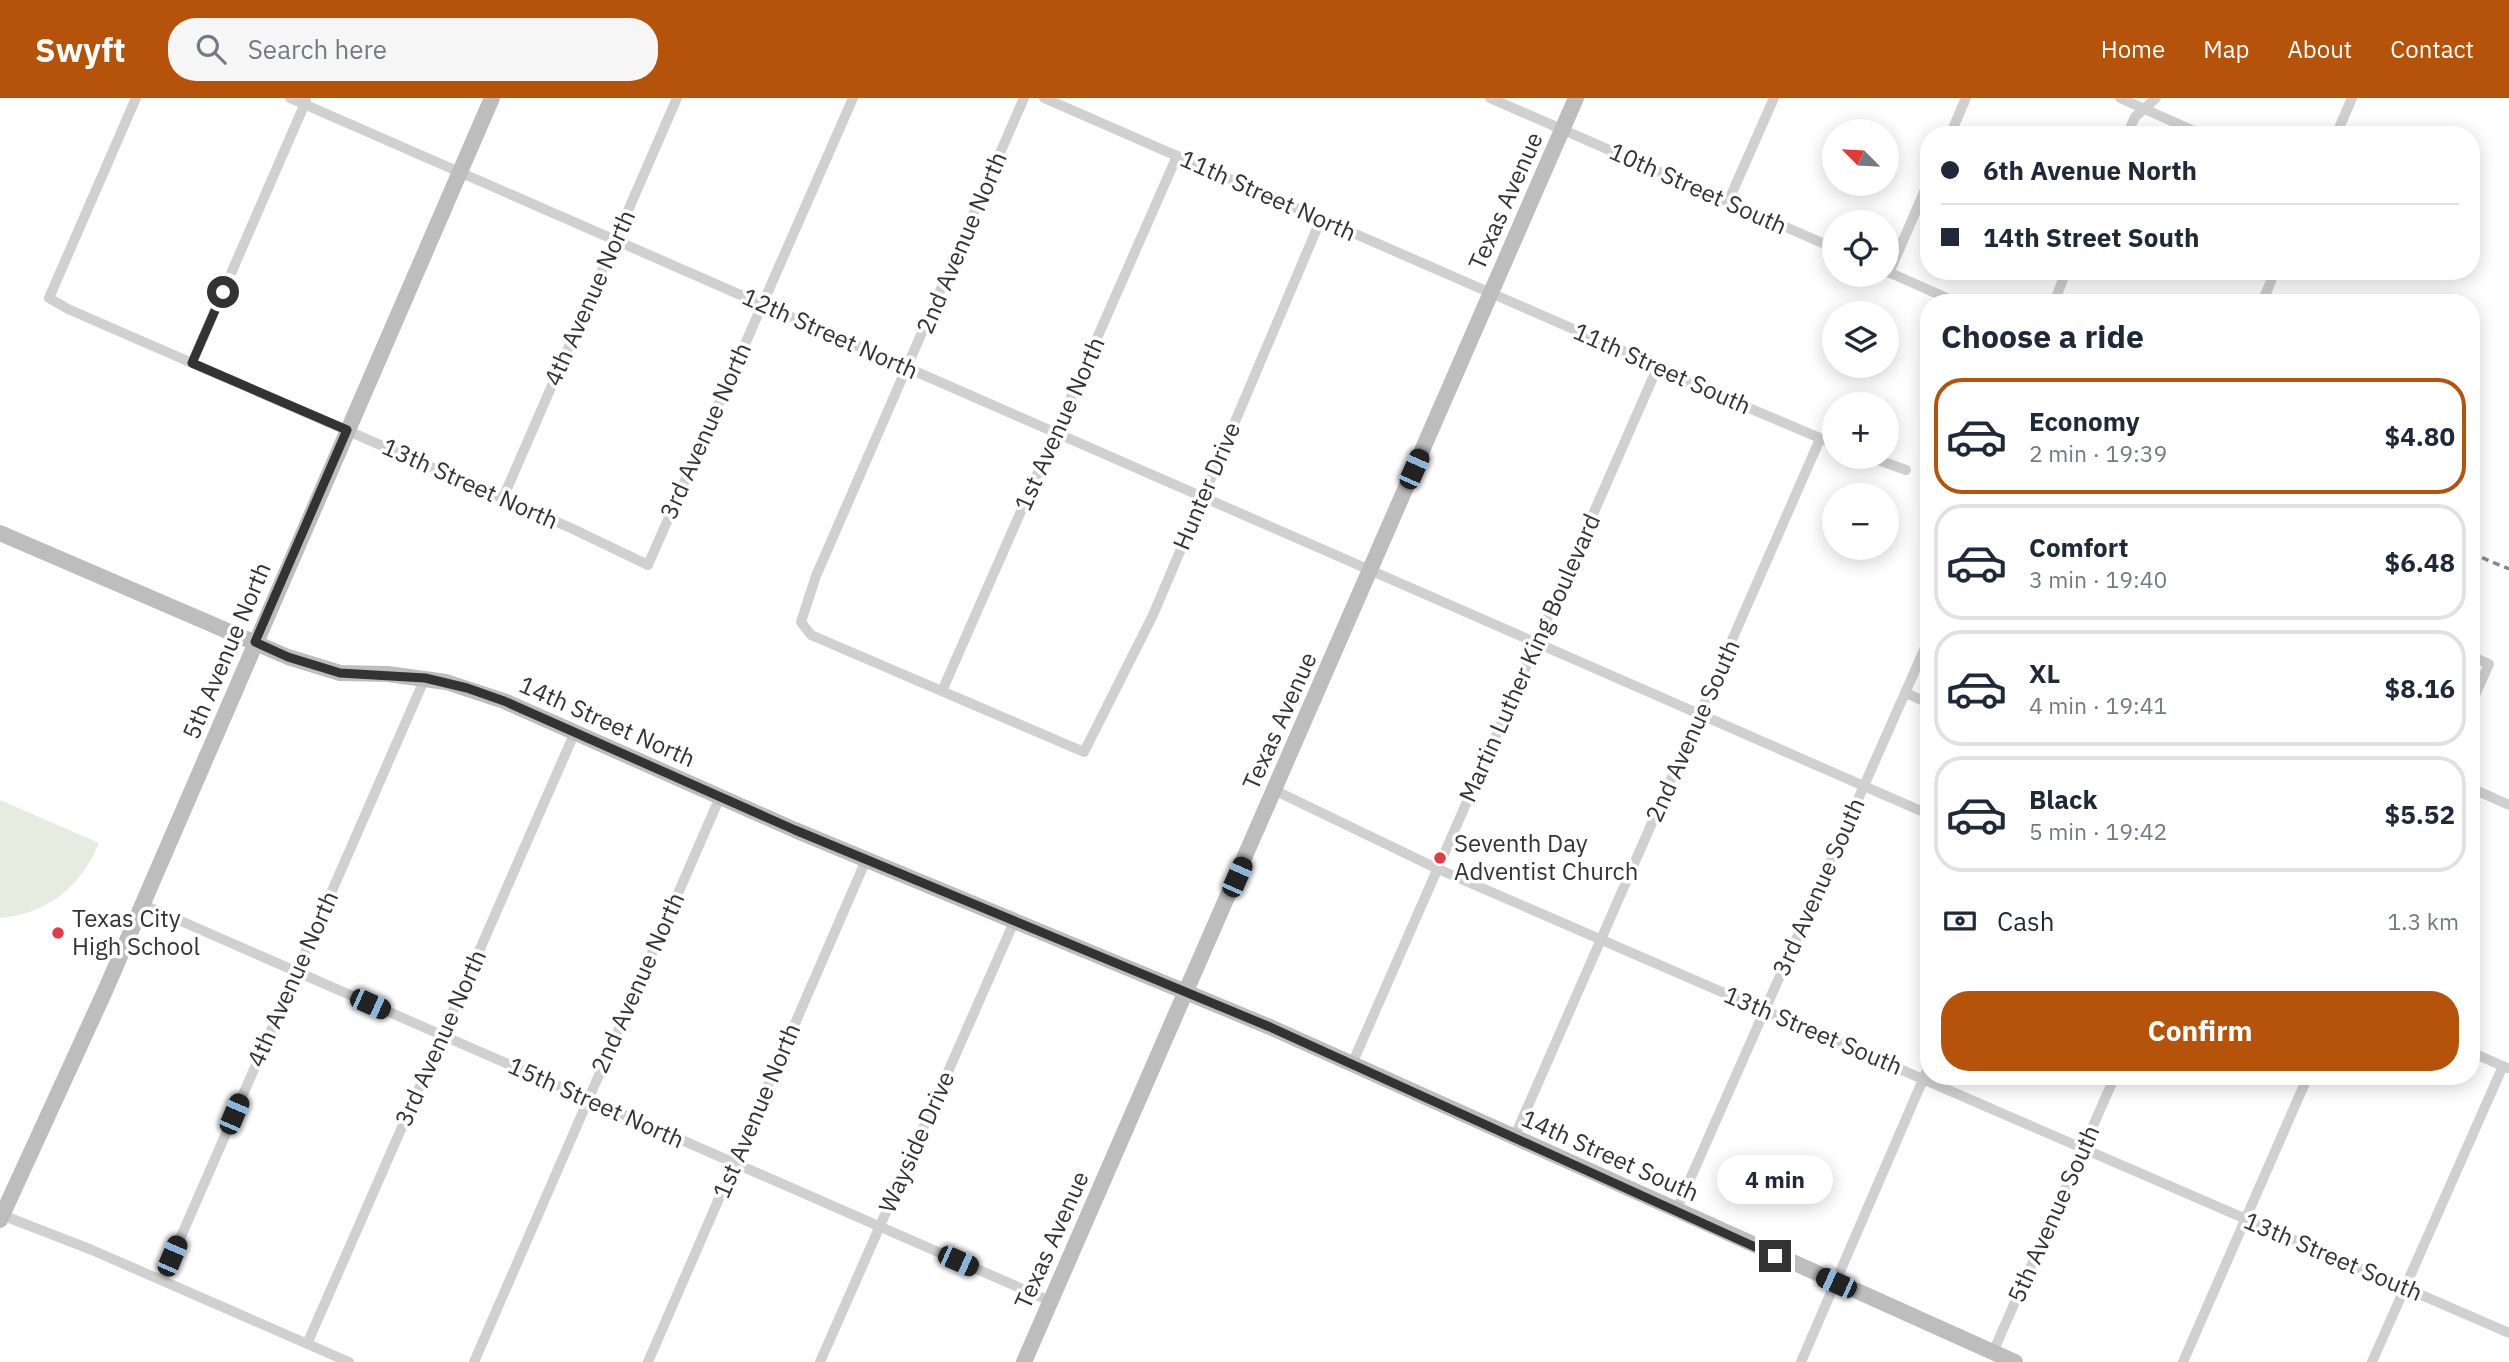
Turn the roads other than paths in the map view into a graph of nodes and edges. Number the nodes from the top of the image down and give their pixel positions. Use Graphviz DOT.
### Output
graph roads {
  1 [pos="136,98"];
  2 [pos="290,98"];
  3 [pos="492,98"];
  4 [pos="677,98"];
  5 [pos="853,98"];
  6 [pos="1024,98"];
  7 [pos="1044,98"];
  8 [pos="1490,98"];
  9 [pos="1576,98"];
  10 [pos="1774,98"];
  11 [pos="1966,98"];
  12 [pos="2120,98"];
  13 [pos="2156,98"];
  14 [pos="2352,98"];
  15 [pos="306,101"];
  16 [pos="2144,109"];
  17 [pos="1954,126"];
  18 [pos="2131,126"];
  19 [pos="2183,126"];
  20 [pos="2340,126"];
  21 [pos="1562,130"];
  22 [pos="1177,156"];
  23 [pos="460,172"];
  24 [pos="1920,201"];
  25 [pos="1728,202"];
  26 [pos="1321,219"];
  27 [pos="616,240"];
  28 [pos="1822,243"];
  29 [pos="1899,248"];
  30 [pos="1899,277"];
  31 [pos="1491,293"];
  32 [pos="1938,294"];
  33 [pos="762,304"];
  34 [pos="192,363"];
  35 [pos="1658,366"];
  36 [pos="908,368"];
  37 [pos="347,430"];
  38 [pos="1056,432"];
  39 [pos="1820,439"];
  40 [pos="1899,467"];
  41 [pos="1906,470"];
  42 [pos="1203,496"];
  43 [pos="503,498"];
  44 [pos="0,533"];
  45 [pos="640,561"];
  46 [pos="1370,570"];
  47 [pos="255,642"];
  48 [pos="1537,642"];
  49 [pos="2480,660"];
  50 [pos="1920,661"];
  51 [pos="425,678"];
  52 [pos="2480,684"];
  53 [pos="942,691"];
  54 [pos="1906,693"];
  55 [pos="1920,699"];
  56 [pos="1700,714"];
  57 [pos="575,732"];
  58 [pos="1863,785"];
  59 [pos="1275,790"];
  60 [pos="2480,792"];
  61 [pos="720,797"];
  62 [pos="2509,805"];
  63 [pos="1920,810"];
  64 [pos="866,860"];
  65 [pos="1438,869"];
  66 [pos="142,905"];
  67 [pos="1014,922"];
  68 [pos="1601,940"];
  69 [pos="296,972"];
  70 [pos="1185,993"];
  71 [pos="1765,1010"];
  72 [pos="442,1035"];
  73 [pos="2480,1056"];
  74 [pos="1352,1065"];
  75 [pos="2506,1068"];
  76 [pos="1920,1077"];
  77 [pos="1921,1085"];
  78 [pos="1938,1085"];
  79 [pos="2111,1085"];
  80 [pos="2304,1085"];
  81 [pos="587,1099"];
  82 [pos="1514,1138"];
  83 [pos="2083,1148"];
  84 [pos="734,1163"];
  85 [pos="1676,1211"];
  86 [pos="1,1217"];
  87 [pos="2246,1219"];
  88 [pos="880,1227"];
  89 [pos="162,1280"];
  90 [pos="1836,1283"];
  91 [pos="2405,1288"];
  92 [pos="1050,1301"];
  93 [pos="2509,1333"];
  94 [pos="307,1344"];
  95 [pos="1993,1352"];
  96 [pos="349,1362"];
  97 [pos="474,1362"];
  98 [pos="648,1362"];
  99 [pos="820,1362"];
  100 [pos="1024,1362"];
  101 [pos="1801,1362"];
  102 [pos="2015,1362"];
  103 [pos="2183,1362"];
  104 [pos="2372,1362"];
  1 -- 34 [label="street, 13th Street North"];
  2 -- 15 [label="street, 12th Street North"];
  3 -- 23 [label="street, 5th Avenue North"];
  4 -- 27 [label="street, 4th Avenue North"];
  5 -- 33 [label="street, 3rd Avenue North"];
  6 -- 36 [label="street, 2nd Avenue North"];
  7 -- 22 [label="street, 11th Street North"];
  8 -- 21 [label="street, 10th Street South"];
  9 -- 21 [label="street, Texas Avenue"];
  10 -- 25 [label="street"];
  11 -- 17 [label="street"];
  12 -- 16 [label="street"];
  13 -- 16 [label="street"];
  14 -- 20 [label="street"];
  15 -- 23 [label="street, 12th Street North"];
  15 -- 34 [label="street"];
  16 -- 18 [label="street"];
  16 -- 19 [label="street"];
  21 -- 25 [label="street, 10th Street South"];
  21 -- 31 [label="street, Texas Avenue"];
  22 -- 26 [label="street, 11th Street North"];
  22 -- 38 [label="street, 1st Avenue North"];
  23 -- 27 [label="street, 12th Street North"];
  23 -- 37 [label="street, 5th Avenue North"];
  24 -- 29 [label="street"];
  25 -- 28 [label="street, 10th Street South"];
  26 -- 31 [label="street, 11th Street North"];
  26 -- 42 [label="street, Hunter Drive"];
  27 -- 33 [label="street, 12th Street North"];
  27 -- 43 [label="street, 4th Avenue North"];
  30 -- 32 [label="street"];
  31 -- 35 [label="street, 11th Street South"];
  31 -- 46 [label="street, Texas Avenue"];
  33 -- 36 [label="street, 12th Street North"];
  33 -- 45 [label="street, 3rd Avenue North"];
  34 -- 37 [label="street, 13th Street North"];
  35 -- 39 [label="street, 11th Street South"];
  35 -- 48 [label="street, Martin Luther King Boulevard"];
  36 -- 38 [label="street, 12th Street North"];
  36 -- 53 [label="street, 2nd Avenue North"];
  37 -- 43 [label="street, 13th Street North"];
  37 -- 47 [label="street, 5th Avenue North"];
  38 -- 42 [label="street, 12th Street North"];
  38 -- 53 [label="street, 1st Avenue North"];
  39 -- 56 [label="street, 2nd Avenue South"];
  40 -- 41 [label="street"];
  42 -- 46 [label="street, 12th Street North"];
  42 -- 53 [label="street, Hunter Drive"];
  43 -- 45 [label="street, 13th Street North"];
  44 -- 47 [label="street, 14th Street North"];
  46 -- 48 [label="street, 12th Street North"];
  46 -- 59 [label="street, Texas Avenue"];
  47 -- 51 [label="street, 14th Street North"];
  47 -- 66 [label="street, 5th Avenue North"];
  48 -- 56 [label="street, 12th Street North"];
  48 -- 65 [label="street, Martin Luther King Boulevard"];
  49 -- 52 [label="street"];
  50 -- 54 [label="street, 3rd Avenue South"];
  51 -- 57 [label="street, 14th Street North"];
  51 -- 69 [label="street, 4th Avenue North"];
  54 -- 55 [label="street"];
  54 -- 58 [label="street, 3rd Avenue South"];
  56 -- 58 [label="street, 12th Street North"];
  56 -- 68 [label="street, 2nd Avenue South"];
  57 -- 61 [label="street, 14th Street North"];
  57 -- 72 [label="street, 3rd Avenue North"];
  58 -- 63 [label="street, 12th Street North"];
  58 -- 71 [label="street, 3rd Avenue South"];
  59 -- 65 [label="street, 13th Street South"];
  59 -- 70 [label="street, Texas Avenue"];
  60 -- 62 [label="street"];
  61 -- 64 [label="street, 14th Street North"];
  61 -- 81 [label="street, 2nd Avenue North"];
  64 -- 67 [label="street, 14th Street North"];
  64 -- 84 [label="street, 1st Avenue North"];
  65 -- 68 [label="street, 13th Street South"];
  65 -- 74 [label="street, Martin Luther King Boulevard"];
  66 -- 69 [label="street, 15th Street North"];
  66 -- 86 [label="street, 5th Avenue North"];
  67 -- 70 [label="street, 14th Street North"];
  67 -- 88 [label="street, Wayside Drive"];
  68 -- 71 [label="street, 13th Street South"];
  68 -- 82 [label="street, 2nd Avenue South"];
  69 -- 72 [label="street, 15th Street North"];
  69 -- 89 [label="street, 4th Avenue North"];
  70 -- 74 [label="street, 14th Street South"];
  70 -- 92 [label="street, Texas Avenue"];
  71 -- 76 [label="street, 13th Street South"];
  71 -- 85 [label="street, 3rd Avenue South"];
  72 -- 81 [label="street, 15th Street North"];
  72 -- 94 [label="street, 3rd Avenue North"];
  73 -- 75 [label="street"];
  74 -- 82 [label="street, 14th Street South"];
  75 -- 91 [label="street"];
  77 -- 90 [label="street"];
  78 -- 83 [label="street, 13th Street South"];
  79 -- 83 [label="street, 5th Avenue South"];
  80 -- 87 [label="street"];
  81 -- 84 [label="street, 15th Street North"];
  81 -- 97 [label="street, 2nd Avenue North"];
  82 -- 85 [label="street, 14th Street South"];
  83 -- 87 [label="street, 13th Street South"];
  83 -- 95 [label="street, 5th Avenue South"];
  84 -- 88 [label="street, 15th Street North"];
  84 -- 98 [label="street, 1st Avenue North"];
  85 -- 90 [label="street, 14th Street South"];
  86 -- 89 [label="street"];
  87 -- 91 [label="street, 13th Street South"];
  87 -- 103 [label="street"];
  88 -- 92 [label="street, 15th Street North"];
  88 -- 99 [label="street, Wayside Drive"];
  89 -- 94 [label="street"];
  90 -- 95 [label="street, 14th Street South"];
  90 -- 101 [label="street"];
  91 -- 93 [label="street, 13th Street South"];
  91 -- 104 [label="street"];
  92 -- 100 [label="street, Texas Avenue"];
  94 -- 96 [label="street"];
  95 -- 102 [label="street, 14th Street South"];
}
